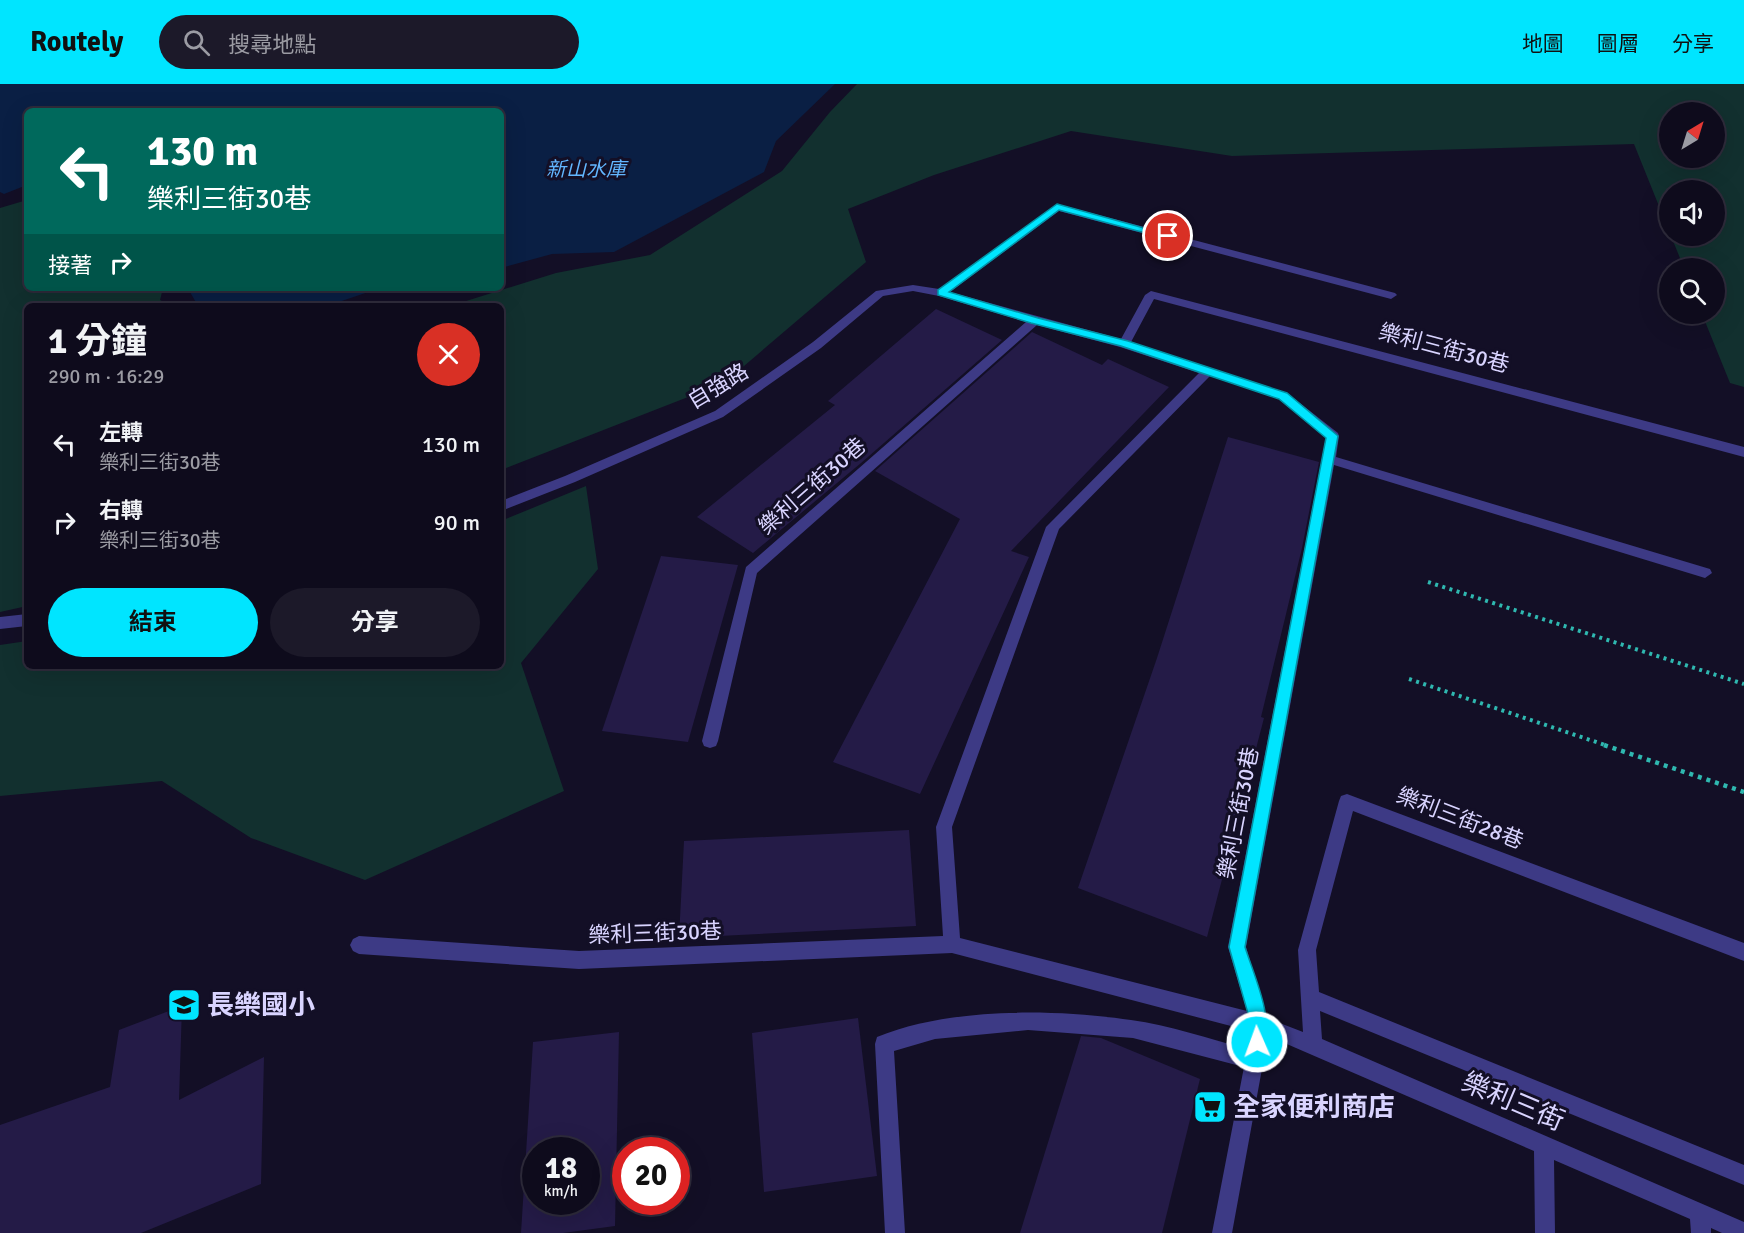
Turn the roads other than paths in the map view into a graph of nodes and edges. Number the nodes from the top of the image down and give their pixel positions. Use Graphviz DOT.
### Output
graph roads {
  1 [pos="941,293"];
  2 [pos="1391,295"];
  3 [pos="1035,321"];
  4 [pos="1124,344"];
  5 [pos="1209,370"];
  6 [pos="1744,452"];
  7 [pos="1328,459"];
  8 [pos="504,505"];
  9 [pos="1705,573"];
  10 [pos="24,620"];
  11 [pos="0,623"];
  12 [pos="710,741"];
  13 [pos="952,944"];
  14 [pos="360,945"];
  15 [pos="1744,952"];
  16 [pos="1311,998"];
  17 [pos="1260,1024"];
  18 [pos="1313,1045"];
  19 [pos="1255,1060"];
  20 [pos="1545,1145"];
  21 [pos="1744,1175"];
  22 [pos="1700,1223"];
  23 [pos="1744,1232"];
  24 [pos="895,1233"];
  25 [pos="1222,1233"];
  26 [pos="1545,1233"];
  1 -- 2 [label="street, 樂利三街30巷"];
  1 -- 3 [label="street, 樂利三街30巷"];
  1 -- 8 [label="street, 自強路"];
  3 -- 4 [label="street, 樂利三街30巷"];
  3 -- 12 [label="street, 樂利三街30巷"];
  4 -- 5 [label="street, 樂利三街30巷"];
  4 -- 6 [label="street, 樂利三街30巷"];
  5 -- 7 [label="street, 樂利三街30巷"];
  5 -- 13 [label="street"];
  7 -- 9 [label="street"];
  7 -- 17 [label="street, 樂利三街30巷"];
  10 -- 11 [label="street"];
  13 -- 14 [label="street, 樂利三街30巷"];
  13 -- 17 [label="street, 樂利三街30巷"];
  15 -- 16 [label="street, 樂利三街28巷"];
  16 -- 18 [label="street, 樂利三街28巷"];
  16 -- 21 [label="street"];
  17 -- 18 [label="street, 樂利三街"];
  17 -- 19 [label="street"];
  18 -- 20 [label="street, 樂利三街"];
  19 -- 24 [label="street"];
  19 -- 25 [label="street"];
  20 -- 22 [label="street, 樂利三街"];
  20 -- 26 [label="street"];
  22 -- 23 [label="street, 樂利三街"];
}
